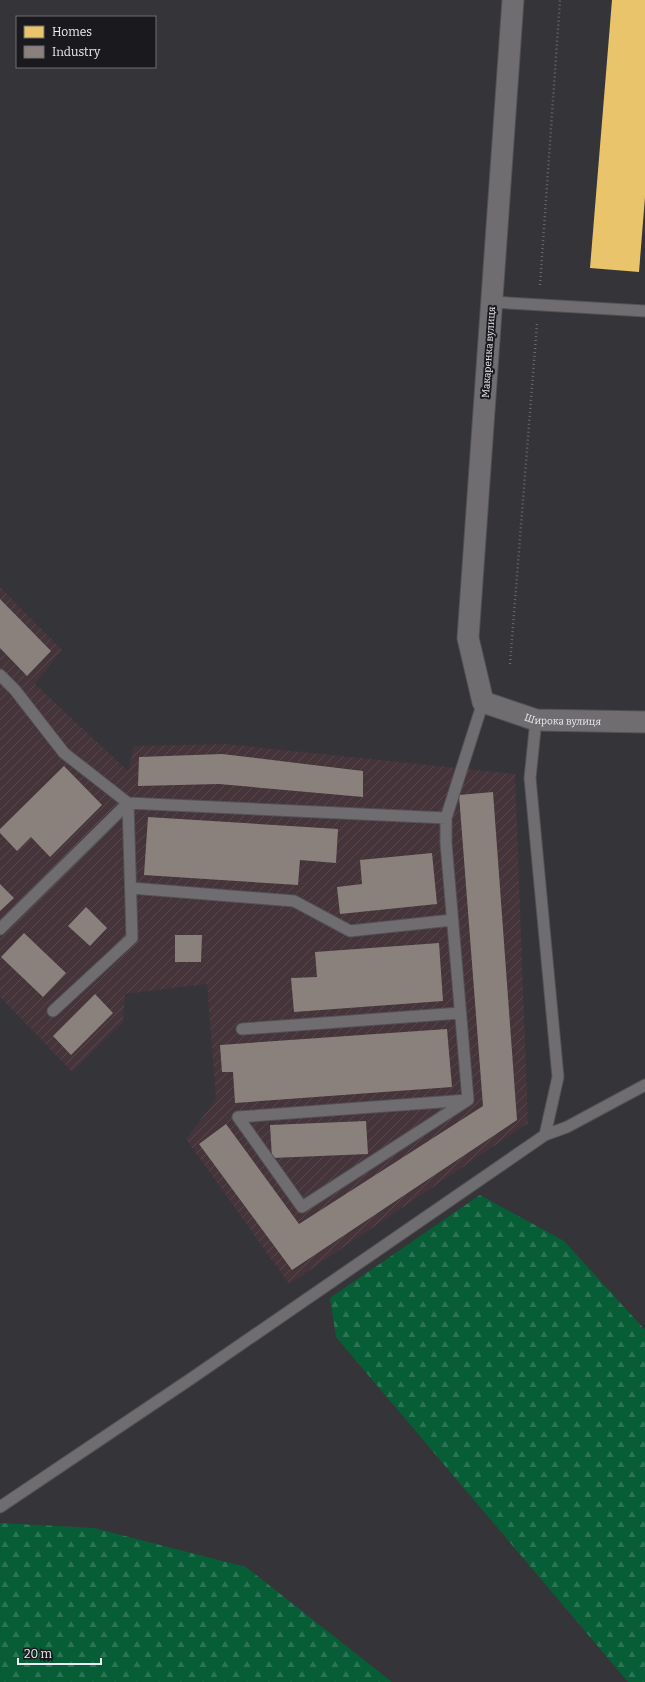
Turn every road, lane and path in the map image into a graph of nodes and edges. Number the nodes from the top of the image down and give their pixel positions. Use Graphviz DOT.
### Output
graph roads {
  1 [pos="513,0"];
  2 [pos="560,0"];
  3 [pos="492,302"];
  4 [pos="539,305"];
  5 [pos="645,311"];
  6 [pos="510,664"];
  7 [pos="0,675"];
  8 [pos="483,702"];
  9 [pos="536,720"];
  10 [pos="645,722"];
  11 [pos="128,803"];
  12 [pos="446,818"];
  13 [pos="131,888"];
  14 [pos="452,920"];
  15 [pos="0,929"];
  16 [pos="53,1011"];
  17 [pos="460,1013"];
  18 [pos="242,1028"];
  19 [pos="645,1085"];
  20 [pos="468,1100"];
  21 [pos="545,1135"];
  22 [pos="0,1506"];
  1 -- 3 [label="street, Макаренка вулиця"];
  2 -- 4 [label="path"];
  3 -- 4 [label="lane"];
  3 -- 8 [label="street, Макаренка вулиця"];
  4 -- 5 [label="lane"];
  4 -- 6 [label="path"];
  7 -- 11 [label="lane"];
  8 -- 9 [label="street, Широка вулиця"];
  8 -- 12 [label="lane"];
  9 -- 10 [label="street, Широка вулиця"];
  9 -- 21 [label="lane"];
  11 -- 12 [label="lane"];
  11 -- 13 [label="lane"];
  11 -- 15 [label="lane"];
  12 -- 14 [label="lane"];
  13 -- 14 [label="lane"];
  13 -- 16 [label="lane"];
  14 -- 17 [label="lane"];
  17 -- 18 [label="lane"];
  17 -- 20 [label="lane"];
  19 -- 21 [label="lane"];
  20 -- 20 [label="lane"];
  21 -- 22 [label="lane"];
}
